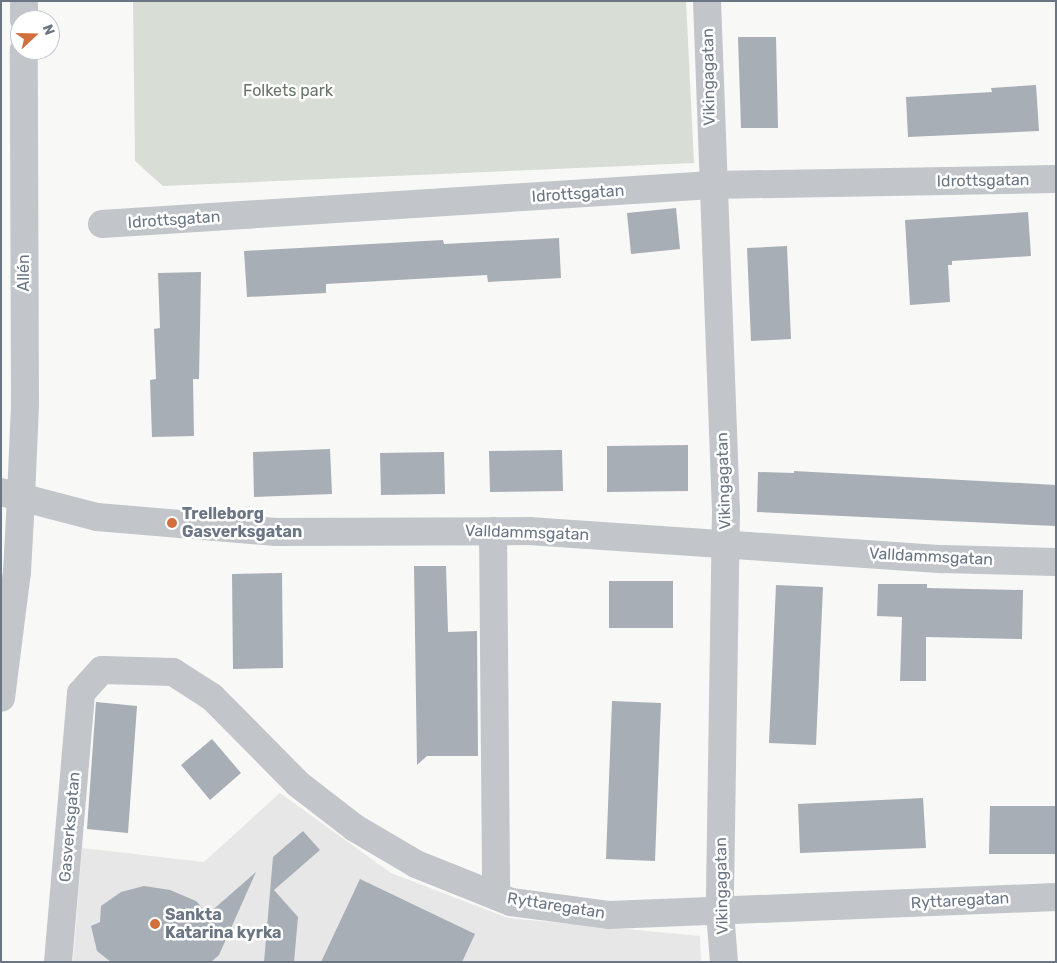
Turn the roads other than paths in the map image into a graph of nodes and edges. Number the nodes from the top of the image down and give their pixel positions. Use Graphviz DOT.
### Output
graph roads {
  1 [pos="707,1"];
  2 [pos="24,60"];
  3 [pos="1056,179"];
  4 [pos="712,185"];
  5 [pos="102,224"];
  6 [pos="11,494"];
  7 [pos="493,531"];
  8 [pos="727,544"];
  9 [pos="1056,562"];
  10 [pos="81,693"];
  11 [pos="1,698"];
  12 [pos="496,896"];
  13 [pos="1056,896"];
  14 [pos="720,912"];
  15 [pos="58,962"];
  16 [pos="724,962"];
  1 -- 4 [label="street, Vikingagatan"];
  2 -- 6 [label="street, Allén"];
  3 -- 4 [label="street, Idrottsgatan"];
  4 -- 5 [label="street, Idrottsgatan"];
  4 -- 8 [label="street, Vikingagatan"];
  6 -- 7 [label="street, Valldammsgatan"];
  6 -- 11 [label="street, Allén"];
  7 -- 8 [label="street, Valldammsgatan"];
  7 -- 12 [label="street"];
  8 -- 9 [label="street, Valldammsgatan"];
  8 -- 14 [label="street, Vikingagatan"];
  10 -- 12 [label="street, Ryttaregatan"];
  10 -- 15 [label="street, Gasverksgatan"];
  12 -- 14 [label="street, Ryttaregatan"];
  13 -- 14 [label="street, Ryttaregatan"];
  14 -- 16 [label="street, Vikingagatan"];
}
